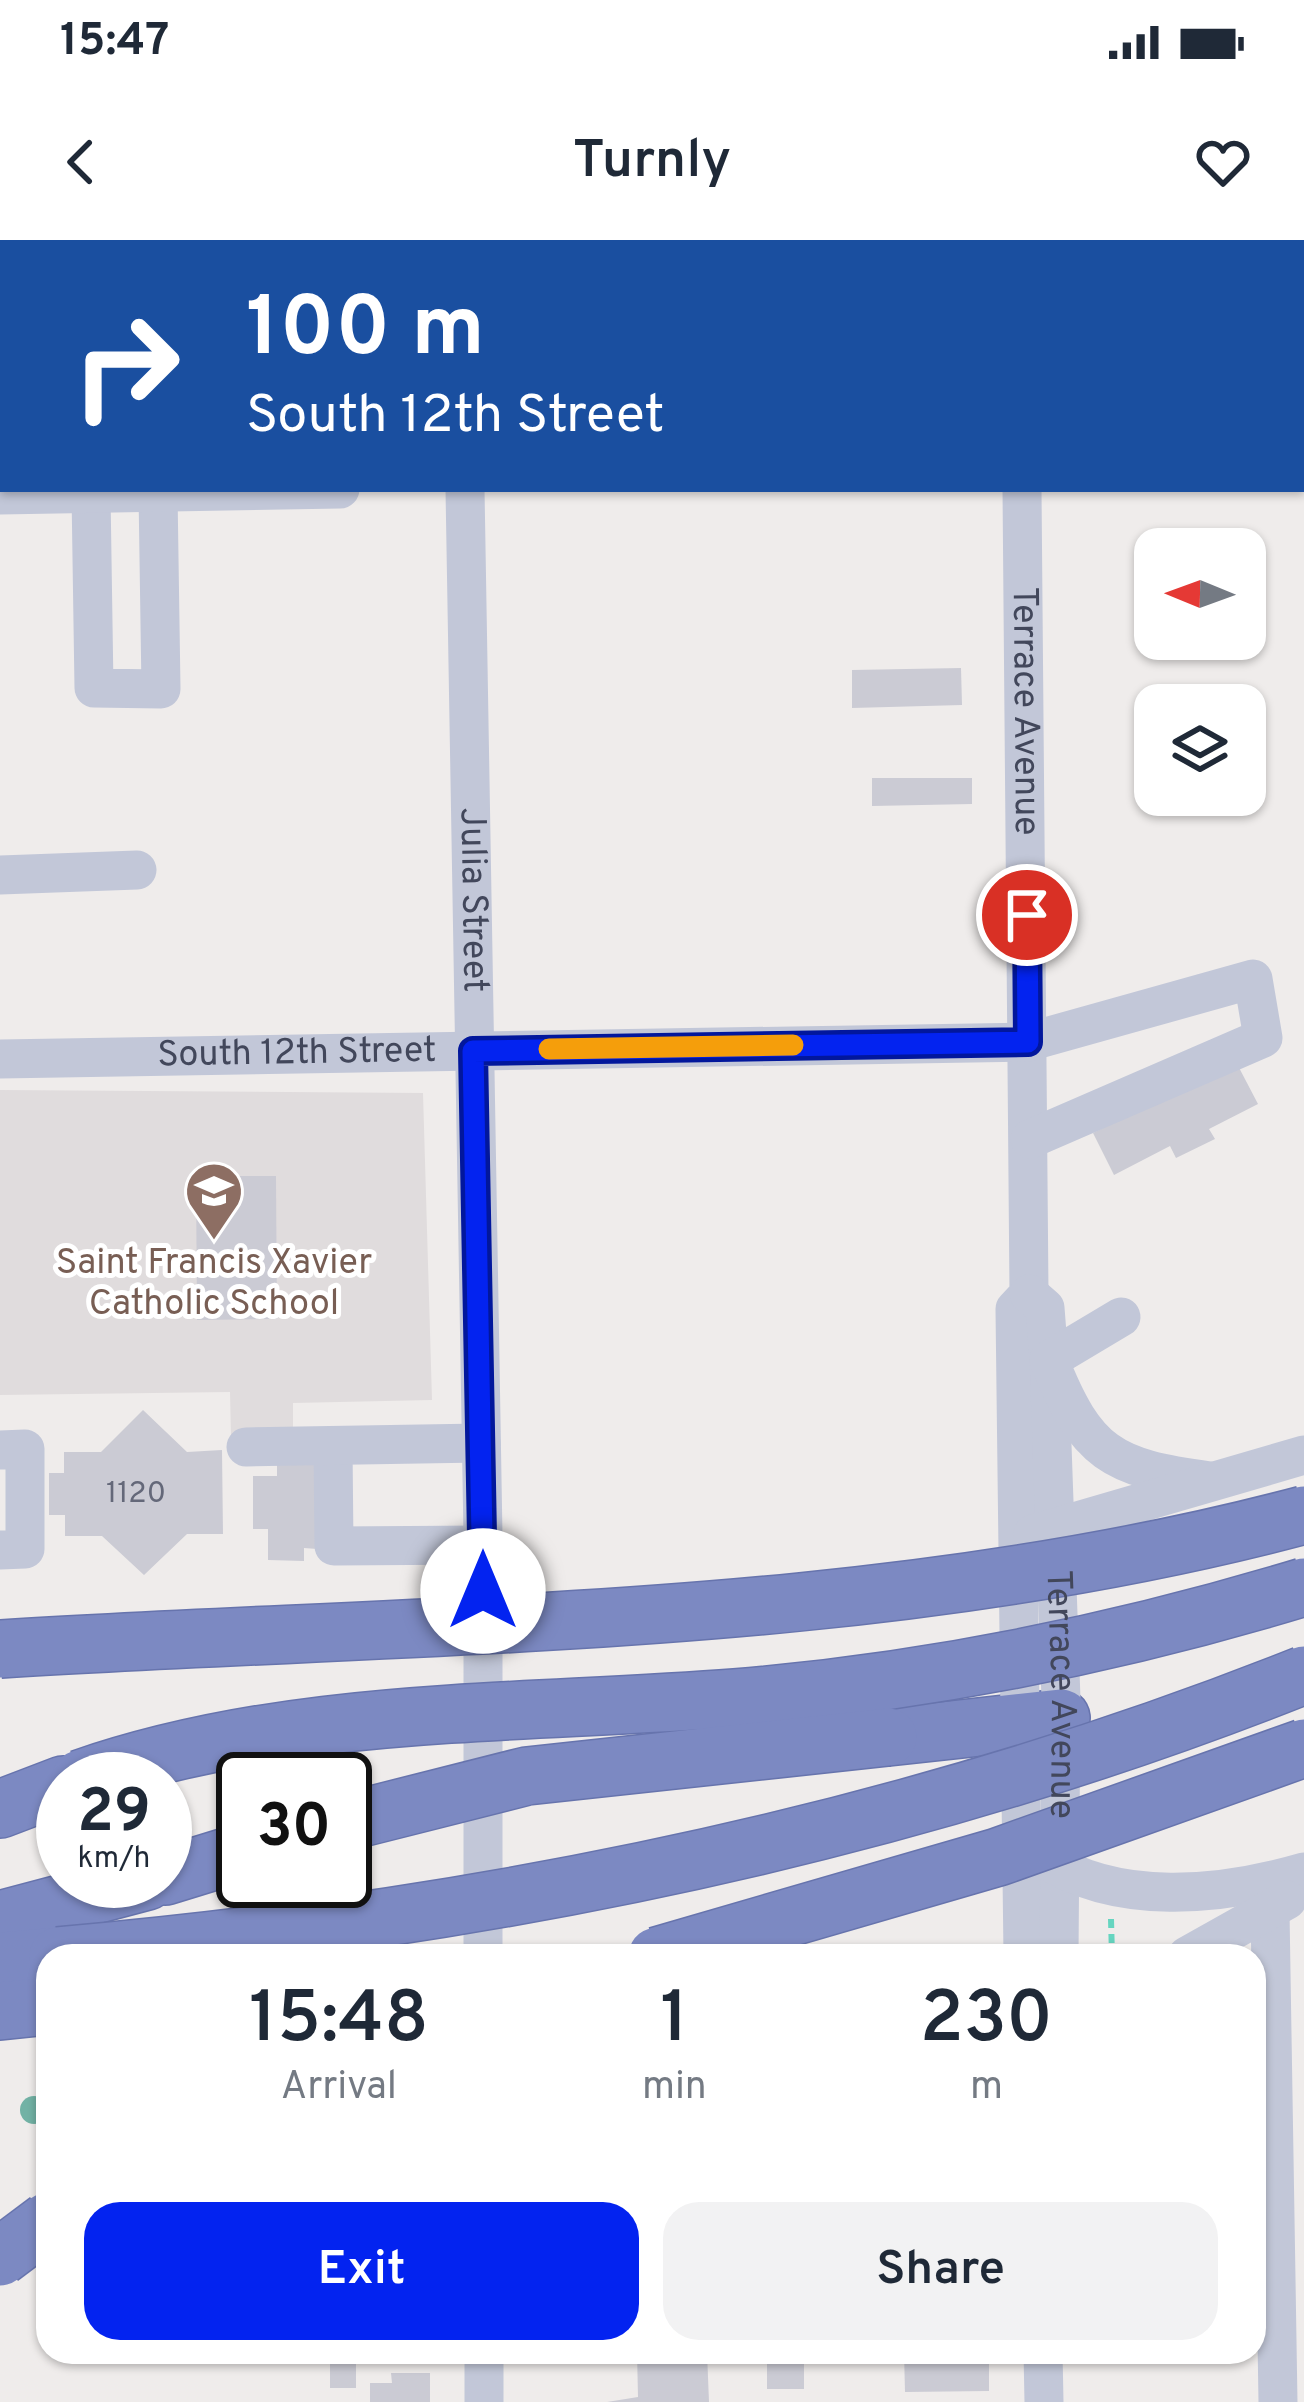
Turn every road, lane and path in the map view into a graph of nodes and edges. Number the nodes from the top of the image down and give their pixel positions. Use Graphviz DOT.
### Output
graph roads {
  1 [pos="158,492"];
  2 [pos="465,492"];
  3 [pos="1022,492"];
  4 [pos="91,493"];
  5 [pos="0,495"];
  6 [pos="137,870"];
  7 [pos="0,875"];
  8 [pos="1028,1042"];
  9 [pos="473,1051"];
  10 [pos="0,1059"];
  11 [pos="1030,1139"];
  12 [pos="1029,1294"];
  13 [pos="1120,1316"];
  14 [pos="1049,1360"];
  15 [pos="481,1443"];
  16 [pos="333,1446"];
  17 [pos="246,1447"];
  18 [pos="0,1450"];
  19 [pos="1304,1455"];
  20 [pos="1210,1480"];
  21 [pos="1304,1515"];
  22 [pos="1037,1533"];
  23 [pos="483,1545"];
  24 [pos="0,1550"];
  25 [pos="1304,1587"];
  26 [pos="0,1649"];
  27 [pos="1304,1675"];
  28 [pos="1040,1720"];
  29 [pos="1304,1748"];
  30 [pos="169,1752"];
  31 [pos="36,1795"];
  32 [pos="0,1809"];
  33 [pos="372,1815"];
  34 [pos="1020,1829"];
  35 [pos="1061,1870"];
  36 [pos="1304,1872"];
  37 [pos="1304,1889"];
  38 [pos="455,1907"];
  39 [pos="45,1908"];
  40 [pos="1111,1910"];
  41 [pos="1270,1911"];
  42 [pos="0,1920"];
  43 [pos="186,1944"];
  44 [pos="325,1944"];
  45 [pos="483,1944"];
  46 [pos="698,1944"];
  47 [pos="1023,1944"];
  48 [pos="1059,1944"];
  49 [pos="1112,1944"];
  50 [pos="1208,1944"];
  51 [pos="36,1958"];
  52 [pos="0,1961"];
  53 [pos="36,2007"];
  54 [pos="0,2011"];
  55 [pos="36,2222"];
  56 [pos="0,2224"];
  57 [pos="36,2231"];
  58 [pos="0,2257"];
  59 [pos="484,2364"];
  60 [pos="1043,2364"];
  61 [pos="484,2402"];
  62 [pos="1044,2402"];
  63 [pos="1278,2402"];
  1 -- 4 [label="street"];
  1 -- 4 [label="street"];
  2 -- 9 [label="street, Julia Street"];
  3 -- 8 [label="street, Terrace Avenue"];
  4 -- 5 [label="street"];
  6 -- 7 [label="street"];
  8 -- 9 [label="street, South 12th Street"];
  8 -- 11 [label="street, Terrace Avenue"];
  8 -- 11 [label="street, South 12th Street"];
  9 -- 10 [label="street, South 12th Street"];
  9 -- 15 [label="street, Julia Street"];
  11 -- 12 [label="street, Terrace Avenue"];
  12 -- 14 [label="street, Terrace Avenue"];
  12 -- 22 [label="street, Terrace Avenue"];
  13 -- 14 [label="street"];
  14 -- 20 [label="street"];
  14 -- 22 [label="street, Terrace Avenue"];
  15 -- 16 [label="street"];
  15 -- 23 [label="street, Julia Street"];
  16 -- 17 [label="street"];
  16 -- 23 [label="street"];
  18 -- 24 [label="street"];
  19 -- 20 [label="street"];
  20 -- 22 [label="street"];
  21 -- 26 [label="highway, bridge"];
  22 -- 28 [label="street, Terrace Avenue"];
  23 -- 45 [label="street, Julia Street"];
  25 -- 30 [label="highway, bridge"];
  27 -- 38 [label="highway, bridge"];
  28 -- 33 [label="highway, bridge"];
  28 -- 34 [label="street, Terrace Avenue"];
  28 -- 35 [label="street, Terrace Avenue"];
  29 -- 46 [label="highway, bridge"];
  31 -- 32 [label="highway"];
  34 -- 35 [label="street"];
  34 -- 47 [label="street, Terrace Avenue"];
  35 -- 36 [label="street"];
  35 -- 48 [label="street, Terrace Avenue"];
  37 -- 41 [label="street"];
  38 -- 43 [label="highway, bridge"];
  38 -- 44 [label="highway, bridge"];
  39 -- 42 [label="highway"];
  40 -- 49 [label="path"];
  41 -- 50 [label="street"];
  41 -- 63 [label="street"];
  51 -- 52 [label="highway"];
  53 -- 54 [label="highway"];
  55 -- 56 [label="street"];
  57 -- 58 [label="highway, bridge"];
  59 -- 61 [label="street"];
  60 -- 62 [label="street"];
}
